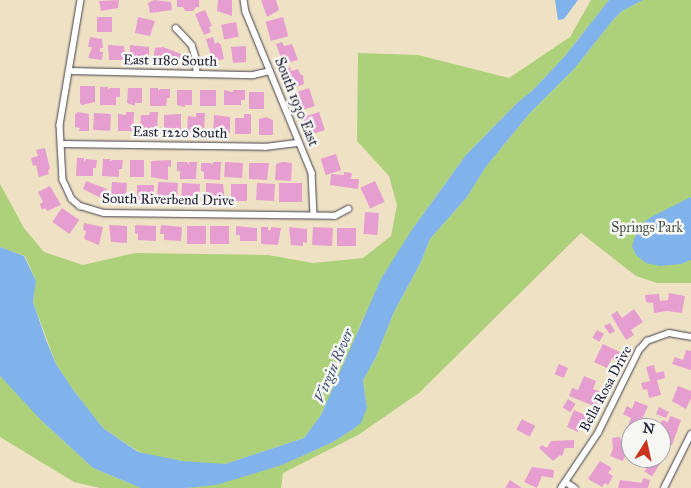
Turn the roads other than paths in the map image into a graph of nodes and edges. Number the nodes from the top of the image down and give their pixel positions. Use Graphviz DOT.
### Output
graph roads {
  1 [pos="81,0"];
  2 [pos="244,0"];
  3 [pos="176,28"];
  4 [pos="70,71"];
  5 [pos="270,71"];
  6 [pos="197,74"];
  7 [pos="300,143"];
  8 [pos="60,144"];
  9 [pos="348,208"];
  10 [pos="314,215"];
  11 [pos="691,337"];
  12 [pos="690,437"];
  13 [pos="566,482"];
  14 [pos="562,488"];
  15 [pos="575,488"];
  16 [pos="664,488"];
  1 -- 4 [label="street, South Riverbend Drive"];
  2 -- 5 [label="street, South 1930 East"];
  3 -- 6 [label="street"];
  4 -- 6 [label="street, East 1180 South"];
  4 -- 8 [label="street, South Riverbend Drive"];
  5 -- 6 [label="street, East 1180 South"];
  5 -- 7 [label="street, South 1930 East"];
  7 -- 8 [label="street, East 1220 South"];
  7 -- 10 [label="street, South 1930 East"];
  8 -- 10 [label="street, South Riverbend Drive"];
  9 -- 10 [label="street, South Riverbend Drive"];
  11 -- 13 [label="street, Bella Rosa Drive"];
  12 -- 16 [label="street"];
  13 -- 14 [label="street, Bella Rosa Drive"];
  13 -- 15 [label="street"];
}
